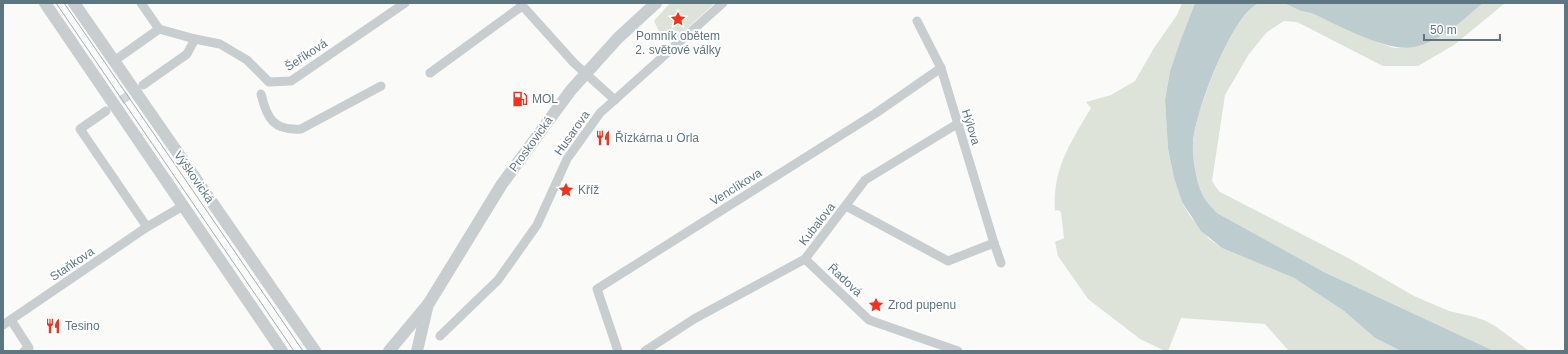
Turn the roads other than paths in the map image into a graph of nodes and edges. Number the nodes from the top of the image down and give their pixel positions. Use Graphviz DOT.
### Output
graph roads {
  1 [pos="45,3"];
  2 [pos="74,3"];
  3 [pos="141,3"];
  4 [pos="405,3"];
  5 [pos="656,3"];
  6 [pos="723,3"];
  7 [pos="521,4"];
  8 [pos="917,21"];
  9 [pos="159,29"];
  10 [pos="195,39"];
  11 [pos="114,61"];
  12 [pos="941,68"];
  13 [pos="430,73"];
  14 [pos="585,73"];
  15 [pos="143,85"];
  16 [pos="382,86"];
  17 [pos="261,94"];
  18 [pos="614,100"];
  19 [pos="106,111"];
  20 [pos="957,124"];
  21 [pos="183,206"];
  22 [pos="846,206"];
  23 [pos="147,226"];
  24 [pos="994,243"];
  25 [pos="805,259"];
  26 [pos="1001,263"];
  27 [pos="429,302"];
  28 [pos="11,320"];
  29 [pos="3,325"];
  30 [pos="440,336"];
  31 [pos="24,351"];
  32 [pos="282,351"];
  33 [pos="315,351"];
  34 [pos="388,351"];
  35 [pos="417,351"];
  36 [pos="618,351"];
  37 [pos="645,351"];
  38 [pos="958,351"];
  1 -- 21 [label="street, Výškovická"];
  2 -- 11 [label="street, Výškovická"];
  3 -- 9 [label="street"];
  4 -- 10 [label="street, Šeříková"];
  5 -- 14 [label="street, Proskovická"];
  6 -- 18 [label="street, Husarova"];
  7 -- 13 [label="street"];
  7 -- 14 [label="street"];
  8 -- 12 [label="street, Hýlova"];
  9 -- 10 [label="street, Šeříková"];
  9 -- 11 [label="street"];
  10 -- 15 [label="street"];
  11 -- 33 [label="street, Výškovická"];
  12 -- 20 [label="street, Hýlova"];
  12 -- 36 [label="street, Venclíkova"];
  14 -- 18 [label="street"];
  14 -- 27 [label="street, Proskovická"];
  16 -- 17 [label="street"];
  18 -- 30 [label="street, Husarova"];
  19 -- 23 [label="street"];
  20 -- 22 [label="street, Kubalova"];
  20 -- 24 [label="street, Hýlova"];
  21 -- 23 [label="street"];
  21 -- 32 [label="street, Výškovická"];
  22 -- 24 [label="street"];
  22 -- 25 [label="street, Kubalova"];
  23 -- 28 [label="street, Staňkova"];
  24 -- 26 [label="street, Hýlova"];
  25 -- 37 [label="street, Kubalova"];
  25 -- 38 [label="street, Řadová"];
  27 -- 34 [label="street"];
  27 -- 35 [label="street"];
  28 -- 29 [label="street, Staňkova"];
  28 -- 31 [label="street"];
}
